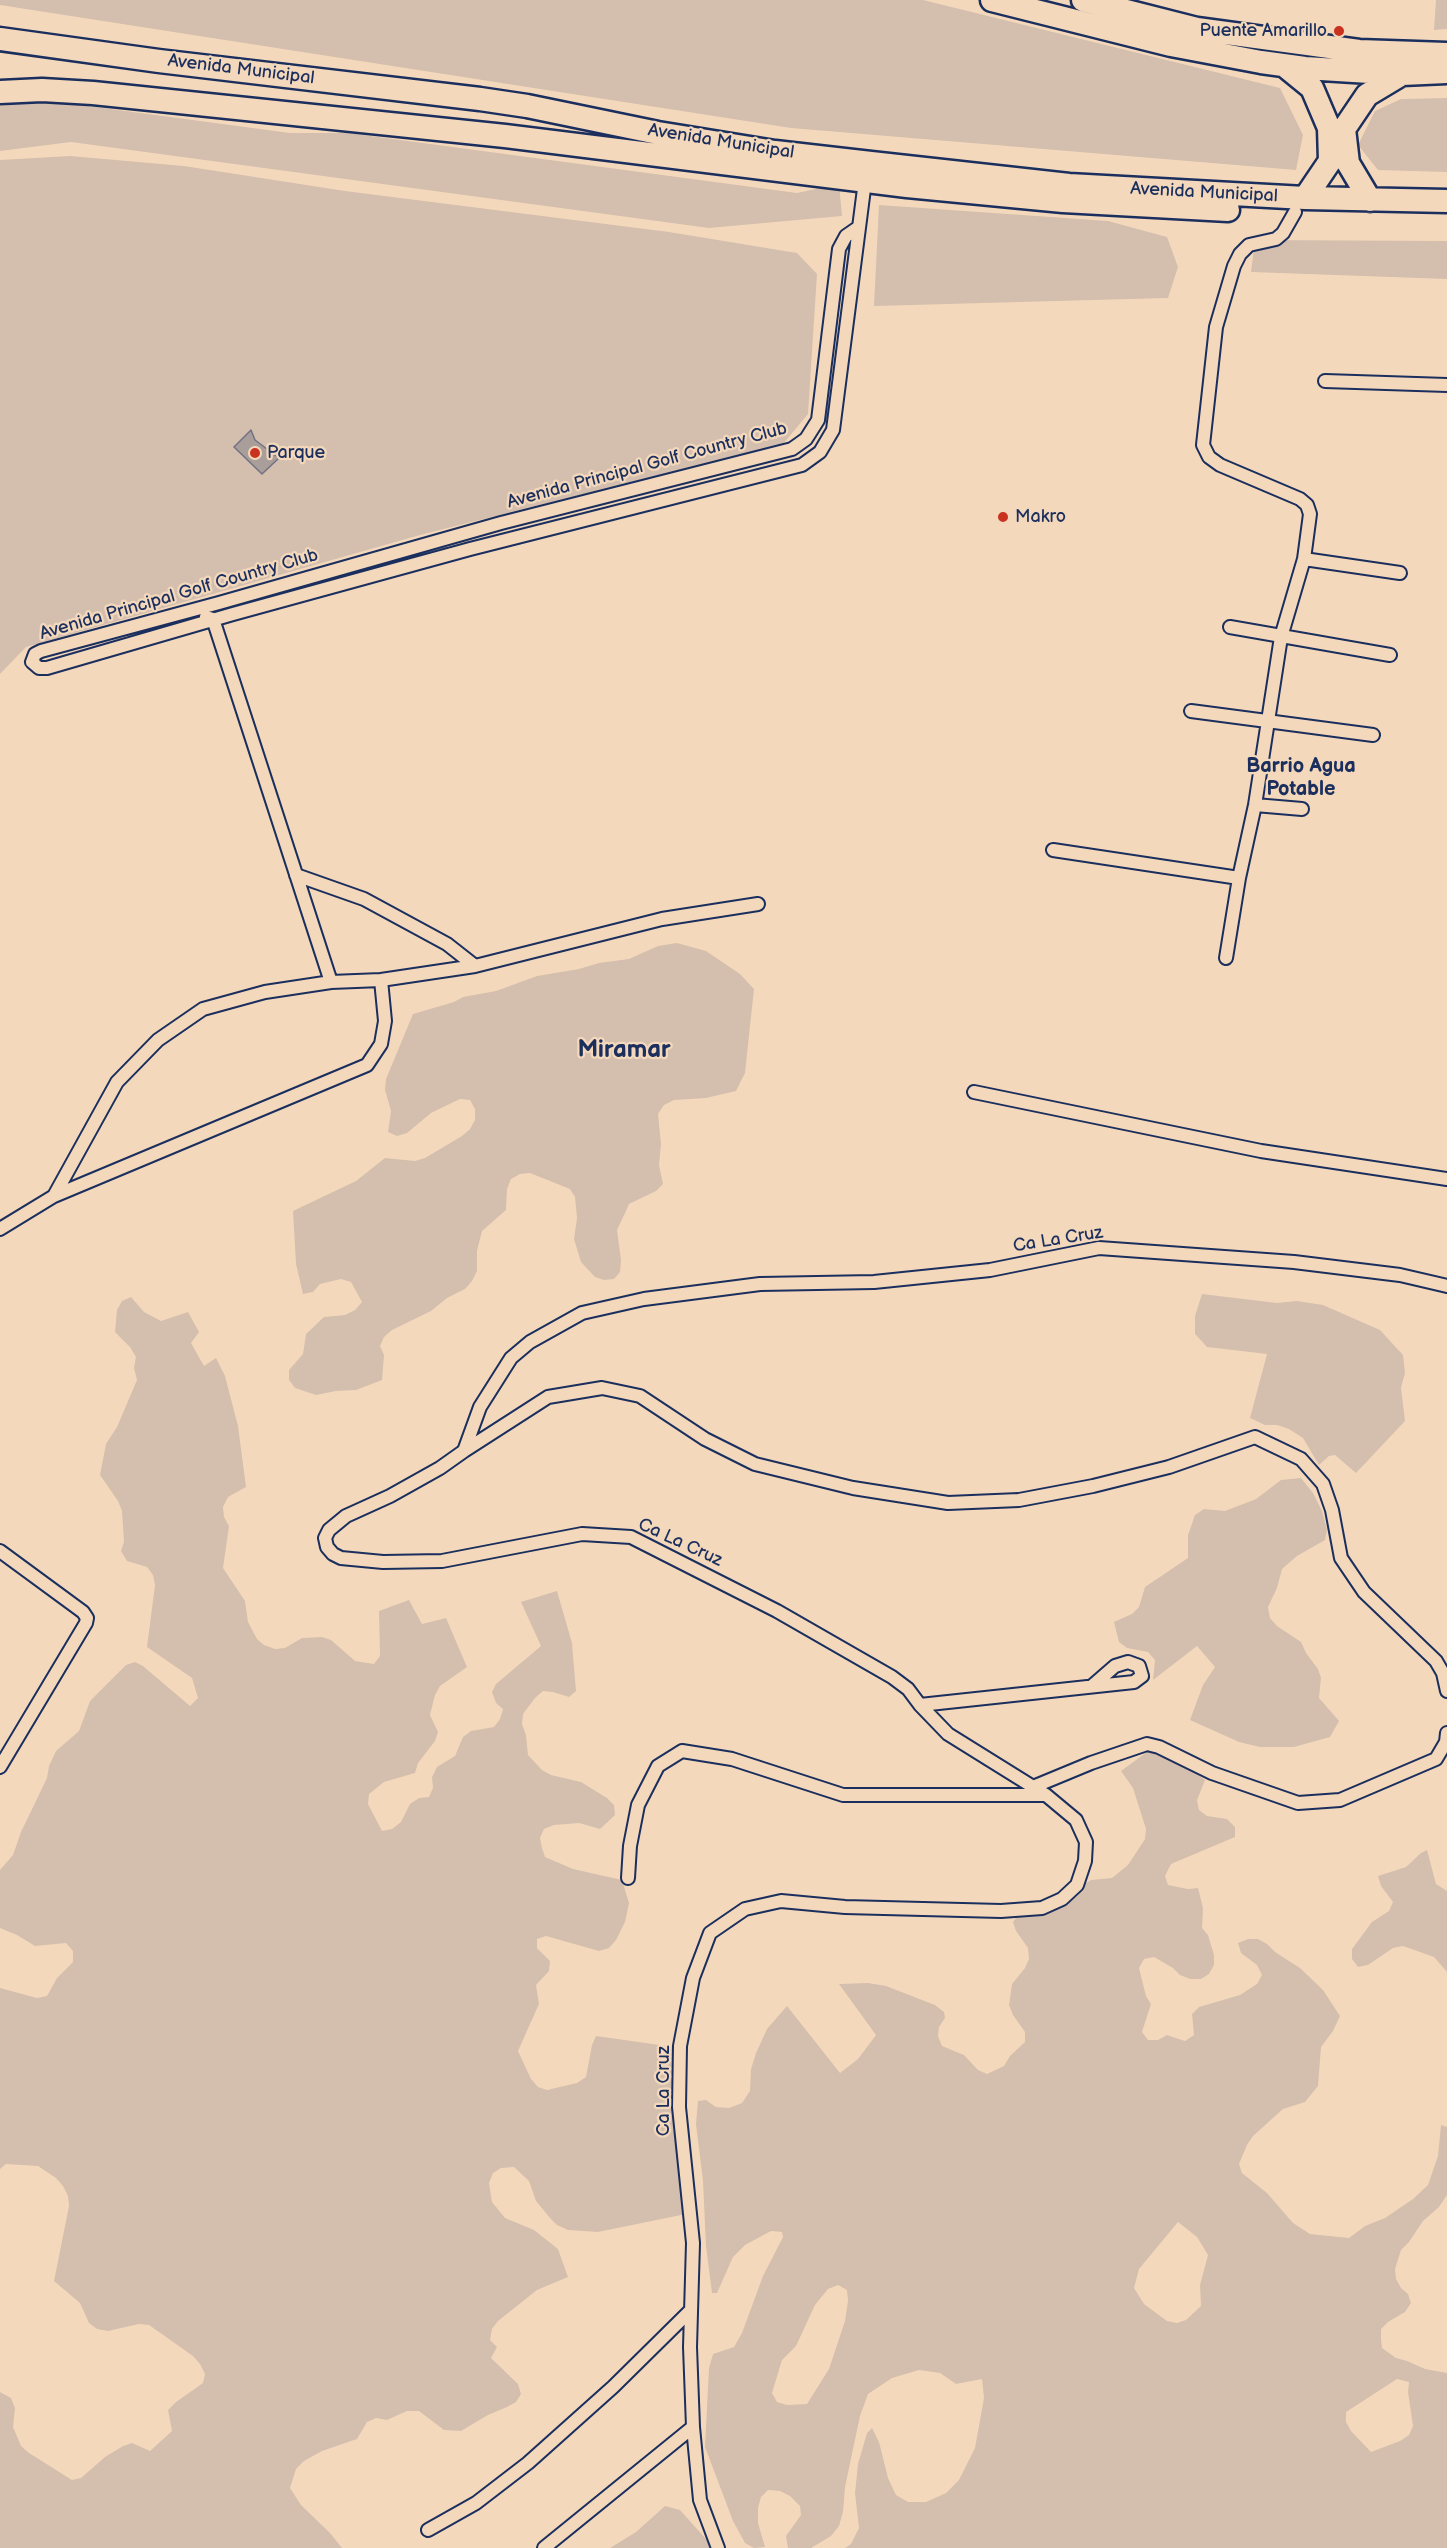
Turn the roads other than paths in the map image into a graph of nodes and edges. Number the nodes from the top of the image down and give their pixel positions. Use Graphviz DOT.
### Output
graph roads {
  1 [pos="992,0"];
  2 [pos="1086,0"];
  3 [pos="0,39"];
  4 [pos="1447,54"];
  5 [pos="1284,65"];
  6 [pos="1447,72"];
  7 [pos="1402,74"];
  8 [pos="0,92"];
  9 [pos="865,181"];
  10 [pos="1370,200"];
  11 [pos="1447,201"];
  12 [pos="1300,205"];
  13 [pos="1447,215"];
  14 [pos="859,227"];
  15 [pos="1325,381"];
  16 [pos="1447,385"];
  17 [pos="1304,558"];
  18 [pos="1400,573"];
  19 [pos="189,611"];
  20 [pos="213,619"];
  21 [pos="1230,627"];
  22 [pos="1281,637"];
  23 [pos="1390,655"];
  24 [pos="1191,711"];
  25 [pos="1266,720"];
  26 [pos="1373,735"];
  27 [pos="1255,805"];
  28 [pos="1302,809"];
  29 [pos="1053,850"];
  30 [pos="296,875"];
  31 [pos="1239,878"];
  32 [pos="758,904"];
  33 [pos="1226,958"];
  34 [pos="475,966"];
  35 [pos="381,980"];
  36 [pos="331,982"];
  37 [pos="974,1092"];
  38 [pos="1447,1179"];
  39 [pos="54,1196"];
  40 [pos="0,1229"];
  41 [pos="1447,1286"];
  42 [pos="464,1451"];
  43 [pos="0,1551"];
  44 [pos="1092,1686"];
  45 [pos="1447,1692"];
  46 [pos="920,1705"];
  47 [pos="1447,1733"];
  48 [pos="0,1767"];
  49 [pos="1032,1787"];
  50 [pos="1046,1795"];
  51 [pos="628,1878"];
  52 [pos="691,2310"];
  53 [pos="693,2427"];
  54 [pos="428,2530"];
  55 [pos="544,2548"];
  56 [pos="718,2548"];
  1 -- 5 [label="highway"];
  2 -- 4 [label="highway"];
  3 -- 12 [label="highway, Avenida Municipal"];
  5 -- 7 [label="highway"];
  5 -- 12 [label="highway"];
  6 -- 7 [label="highway"];
  7 -- 10 [label="highway"];
  8 -- 9 [label="highway, Avenida Municipal"];
  9 -- 12 [label="highway, Avenida Municipal"];
  9 -- 14 [label="street"];
  10 -- 11 [label="highway, Avenida Municipal"];
  10 -- 12 [label="highway, Avenida Municipal"];
  12 -- 13 [label="highway, Avenida Municipal"];
  12 -- 17 [label="street"];
  14 -- 19 [label="street, Avenida Principal Golf Country Club"];
  14 -- 20 [label="street, Avenida Principal Golf Country Club"];
  15 -- 16 [label="street"];
  17 -- 18 [label="street"];
  17 -- 22 [label="street"];
  19 -- 20 [label="street"];
  19 -- 20 [label="street, Avenida Principal Golf Country Club"];
  20 -- 30 [label="street"];
  21 -- 22 [label="street"];
  22 -- 23 [label="street"];
  22 -- 25 [label="street"];
  24 -- 25 [label="street"];
  25 -- 26 [label="street"];
  25 -- 27 [label="street"];
  27 -- 28 [label="street"];
  27 -- 31 [label="street"];
  29 -- 31 [label="street"];
  30 -- 34 [label="street"];
  30 -- 36 [label="street"];
  31 -- 33 [label="street"];
  32 -- 34 [label="street"];
  34 -- 35 [label="street"];
  35 -- 36 [label="street"];
  35 -- 39 [label="street"];
  36 -- 39 [label="street"];
  37 -- 38 [label="street"];
  39 -- 40 [label="street"];
  41 -- 42 [label="street, Ca La Cruz"];
  42 -- 45 [label="street"];
  42 -- 46 [label="street, Ca La Cruz"];
  43 -- 48 [label="street"];
  44 -- 46 [label="street"];
  46 -- 49 [label="street, Ca La Cruz"];
  47 -- 49 [label="street"];
  49 -- 50 [label="street, Ca La Cruz"];
  50 -- 51 [label="street"];
  50 -- 52 [label="street, Ca La Cruz"];
  52 -- 53 [label="street, Ca La Cruz"];
  52 -- 54 [label="street"];
  53 -- 55 [label="street"];
  53 -- 56 [label="street, Ca La Cruz"];
}
